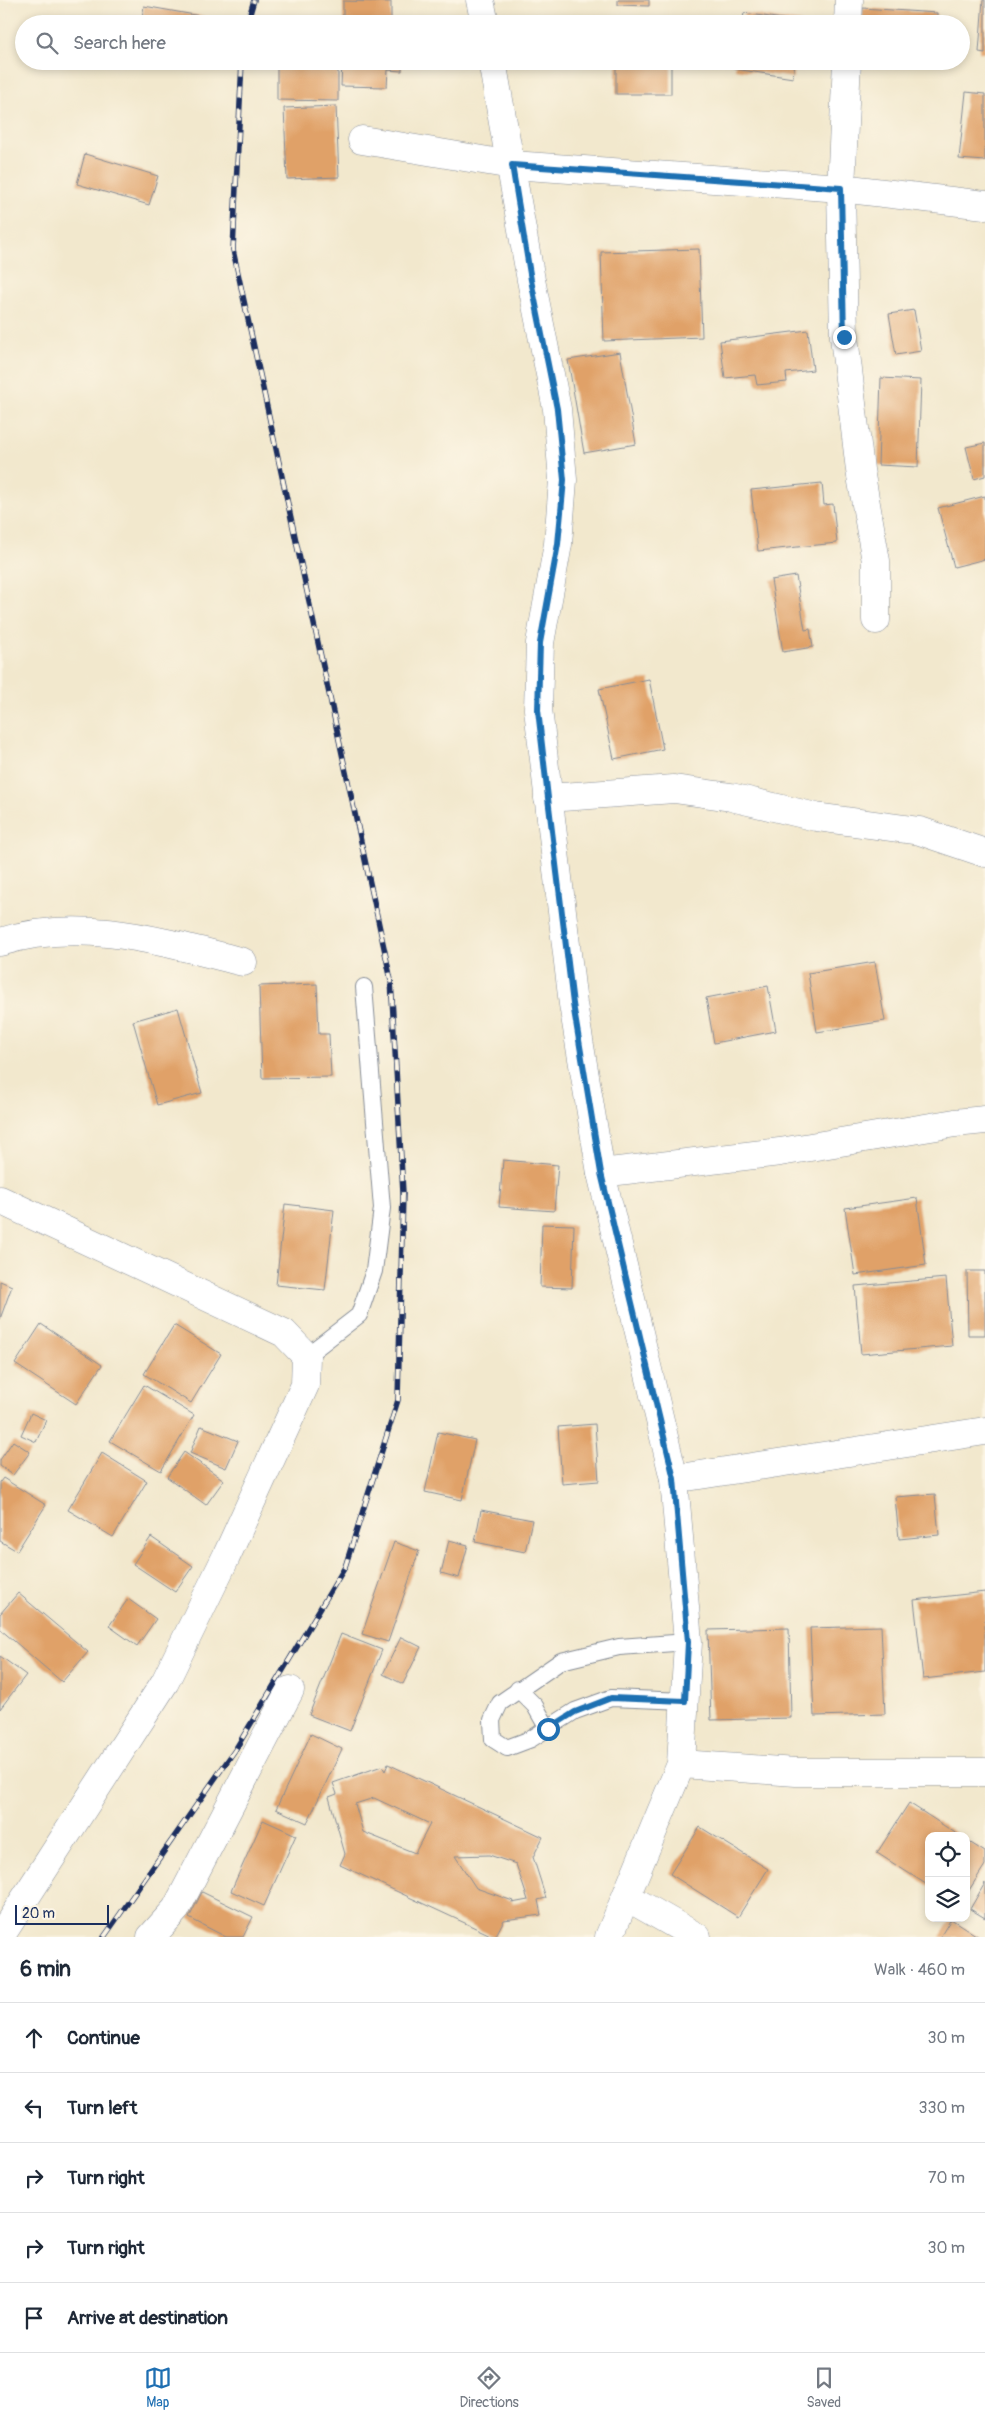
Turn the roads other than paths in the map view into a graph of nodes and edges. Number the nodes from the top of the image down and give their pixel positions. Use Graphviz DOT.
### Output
graph roads {
  1 [pos="480,0"];
  2 [pos="850,0"];
  3 [pos="483,15"];
  4 [pos="849,15"];
  5 [pos="494,70"];
  6 [pos="847,70"];
  7 [pos="362,140"];
  8 [pos="512,165"];
  9 [pos="841,188"];
  10 [pos="985,205"];
  11 [pos="876,620"];
  12 [pos="548,798"];
  13 [pos="985,853"];
  14 [pos="0,942"];
  15 [pos="243,962"];
  16 [pos="364,987"];
  17 [pos="985,1120"];
  18 [pos="601,1173"];
  19 [pos="0,1200"];
  20 [pos="306,1356"];
  21 [pos="985,1431"];
  22 [pos="674,1479"];
  23 [pos="688,1642"];
  24 [pos="518,1689"];
  25 [pos="290,1690"];
  26 [pos="685,1701"];
  27 [pos="548,1729"];
  28 [pos="681,1764"];
  29 [pos="985,1772"];
  30 [pos="627,1897"];
  31 [pos="0,1937"];
  32 [pos="151,1937"];
  33 [pos="609,1937"];
  34 [pos="697,1937"];
  1 -- 3 [label="street"];
  2 -- 4 [label="street"];
  5 -- 8 [label="street"];
  6 -- 9 [label="street"];
  7 -- 8 [label="street"];
  8 -- 9 [label="street"];
  8 -- 12 [label="street"];
  9 -- 10 [label="street"];
  9 -- 11 [label="street"];
  12 -- 13 [label="street"];
  12 -- 18 [label="street"];
  14 -- 15 [label="street"];
  16 -- 20 [label="lane"];
  17 -- 18 [label="street"];
  18 -- 22 [label="street"];
  19 -- 20 [label="street"];
  20 -- 31 [label="street"];
  21 -- 22 [label="street"];
  22 -- 23 [label="street"];
  23 -- 24 [label="lane"];
  23 -- 26 [label="street"];
  24 -- 27 [label="lane"];
  24 -- 27 [label="lane"];
  25 -- 32 [label="street"];
  26 -- 27 [label="lane"];
  26 -- 28 [label="street"];
  28 -- 29 [label="street"];
  28 -- 30 [label="street"];
  30 -- 33 [label="street"];
  30 -- 34 [label="street"];
}
